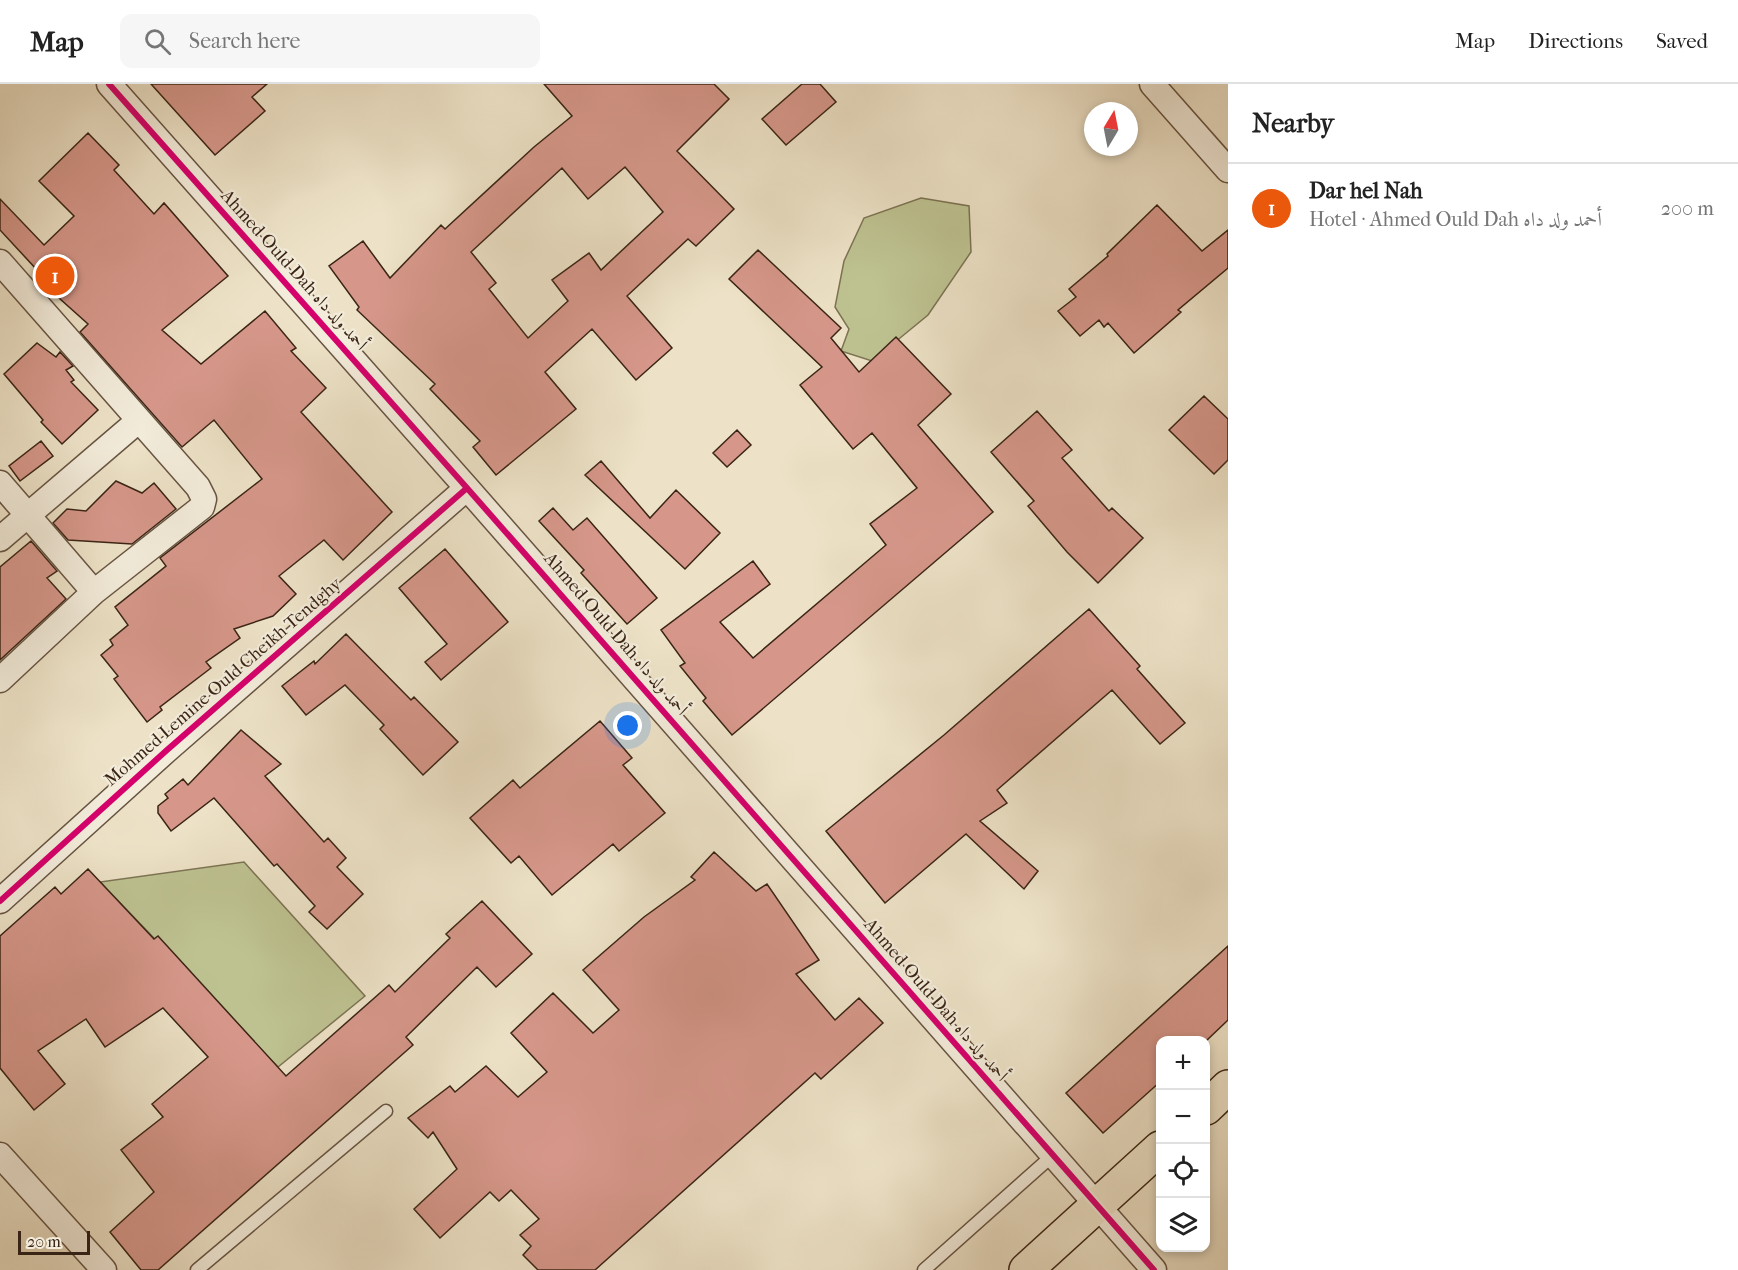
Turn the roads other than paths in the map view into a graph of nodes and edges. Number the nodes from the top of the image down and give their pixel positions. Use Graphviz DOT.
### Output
graph roads {
  1 [pos="109,84"];
  2 [pos="1152,84"];
  3 [pos="1228,170"];
  4 [pos="0,262"];
  5 [pos="138,421"];
  6 [pos="0,483"];
  7 [pos="467,488"];
  8 [pos="28,514"];
  9 [pos="0,539"];
  10 [pos="94,592"];
  11 [pos="0,680"];
  12 [pos="0,901"];
  13 [pos="1228,1087"];
  14 [pos="1210,1104"];
  15 [pos="386,1111"];
  16 [pos="1156,1153"];
  17 [pos="0,1155"];
  18 [pos="1052,1156"];
  19 [pos="1097,1206"];
  20 [pos="100,1269"];
  21 [pos="197,1270"];
  22 [pos="924,1270"];
  23 [pos="1026,1270"];
  24 [pos="1154,1270"];
  1 -- 7 [label="street, Ahmed Ould Dah أحمد ولد داه"];
  2 -- 3 [label="street"];
  4 -- 5 [label="street"];
  5 -- 8 [label="street"];
  5 -- 10 [label="street"];
  6 -- 8 [label="street"];
  7 -- 12 [label="street, Mohmed Lemine Ould Cheikh Tendghy"];
  7 -- 18 [label="street, Ahmed Ould Dah أحمد ولد داه"];
  8 -- 9 [label="street"];
  8 -- 10 [label="street"];
  10 -- 11 [label="street"];
  13 -- 14 [label="highway"];
  15 -- 21 [label="lane"];
  16 -- 19 [label="highway"];
  17 -- 20 [label="street"];
  18 -- 19 [label="street, Ahmed Ould Dah أحمد ولد داه"];
  18 -- 22 [label="lane"];
  19 -- 23 [label="highway"];
  19 -- 24 [label="street, Ahmed Ould Dah أحمد ولد داه"];
}
